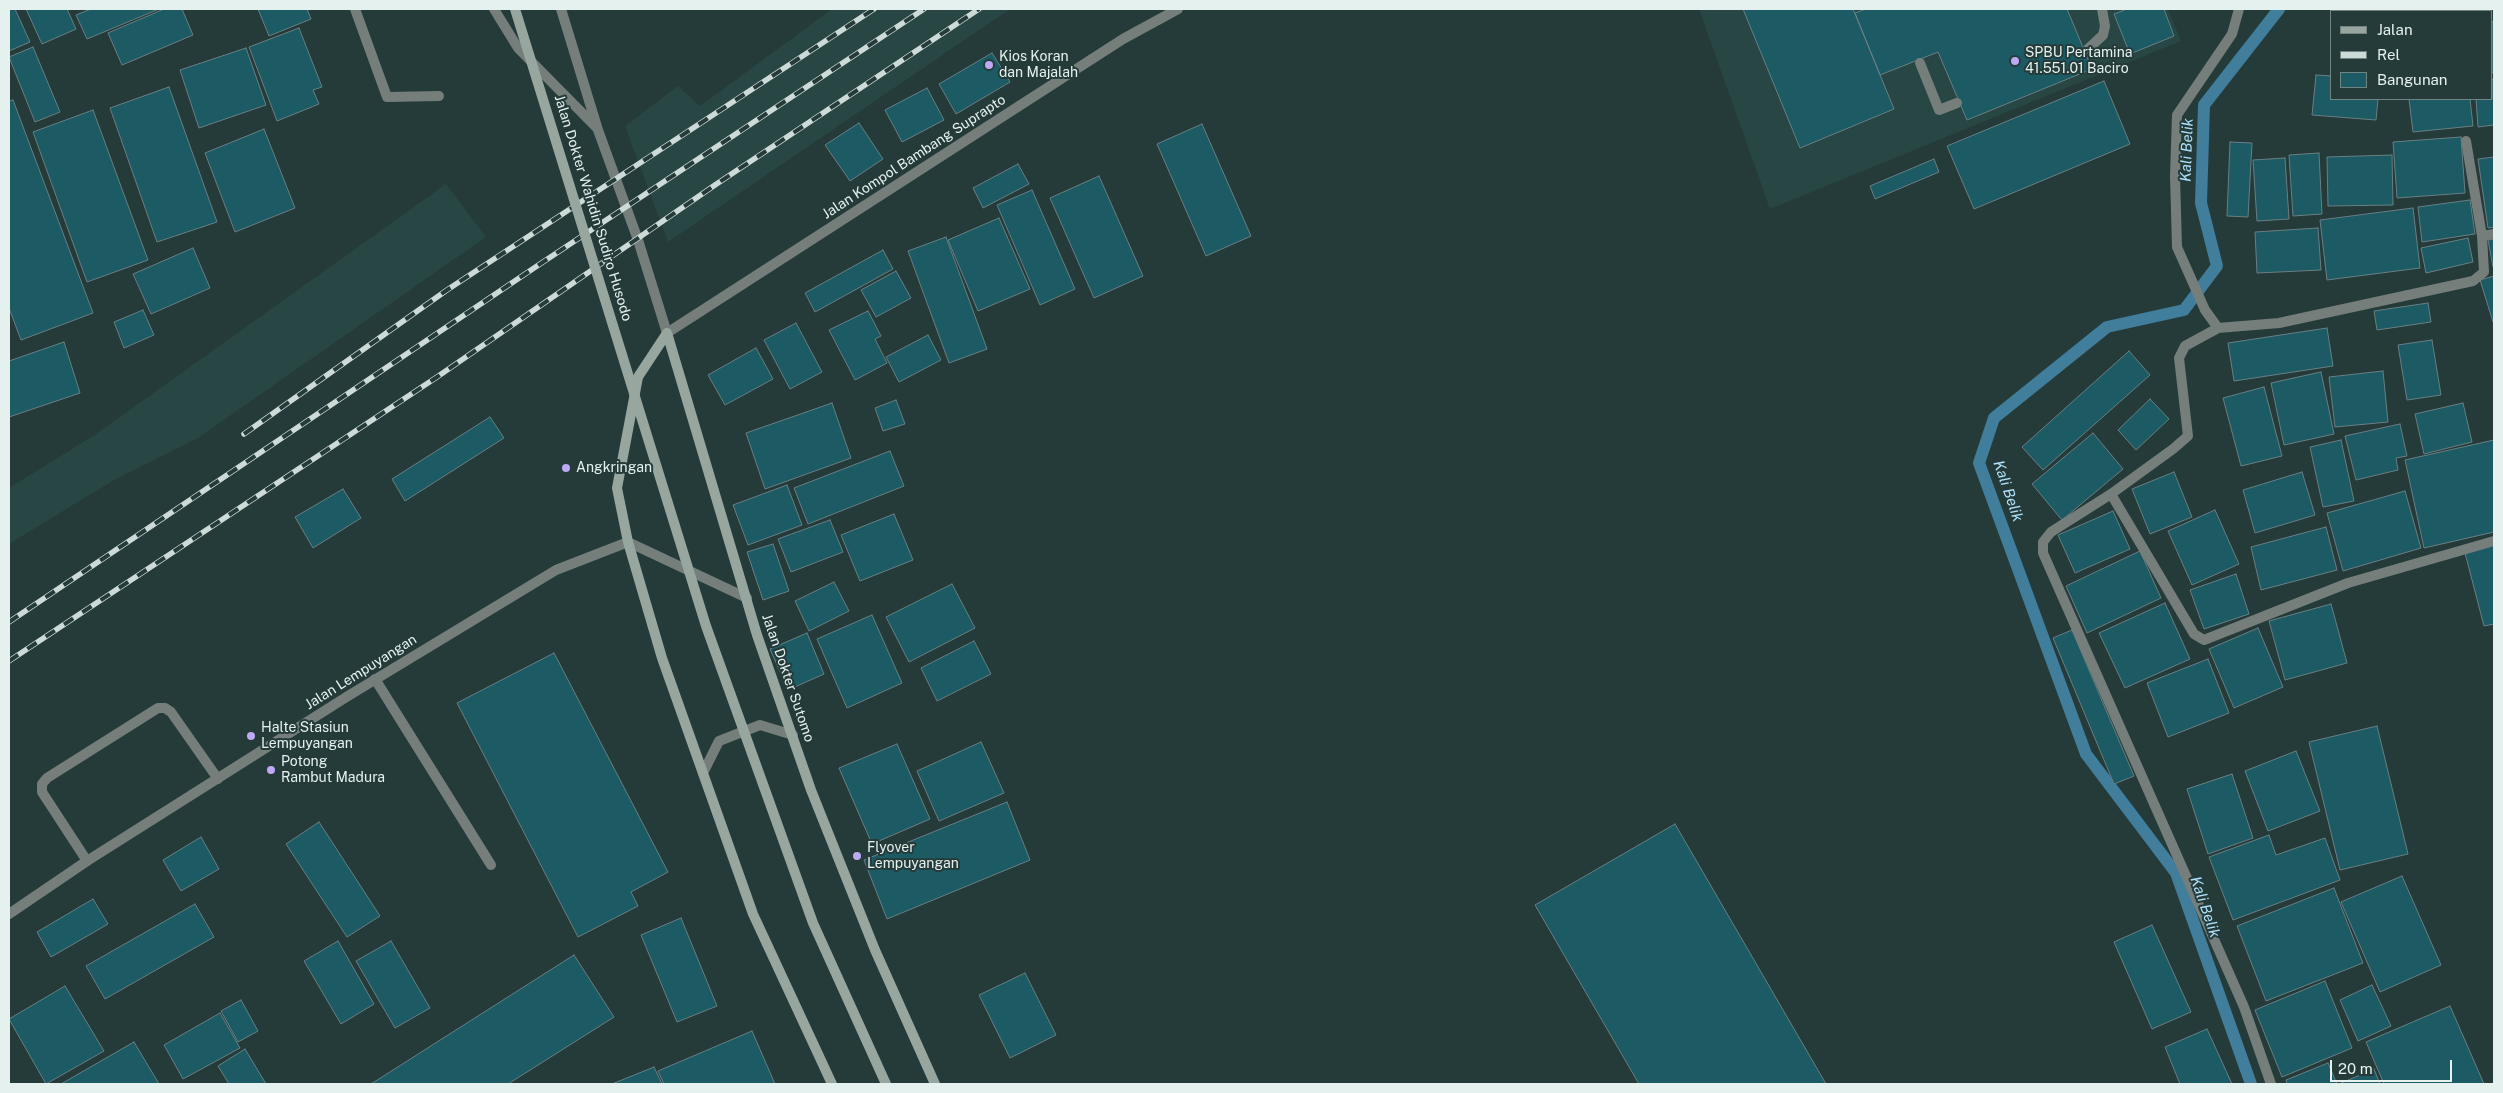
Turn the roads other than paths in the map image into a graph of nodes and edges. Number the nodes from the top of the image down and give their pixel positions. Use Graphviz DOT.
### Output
graph roads {
  1 [pos="355,9"];
  2 [pos="494,9"];
  3 [pos="515,9"];
  4 [pos="561,9"];
  5 [pos="1178,9"];
  6 [pos="2102,9"];
  7 [pos="2239,9"];
  8 [pos="2088,49"];
  9 [pos="1920,63"];
  10 [pos="438,96"];
  11 [pos="1957,104"];
  12 [pos="598,130"];
  13 [pos="2466,141"];
  14 [pos="2494,234"];
  15 [pos="2482,236"];
  16 [pos="2218,328"];
  17 [pos="667,333"];
  18 [pos="2111,494"];
  19 [pos="2494,541"];
  20 [pos="628,542"];
  21 [pos="747,598"];
  22 [pos="375,680"];
  23 [pos="793,736"];
  24 [pos="703,773"];
  25 [pos="218,779"];
  26 [pos="88,861"];
  27 [pos="491,866"];
  28 [pos="9,914"];
  29 [pos="832,1084"];
  30 [pos="886,1084"];
  31 [pos="935,1084"];
  32 [pos="2271,1084"];
  1 -- 10 [label="street"];
  2 -- 12 [label="street, Jalan Dokter Wahidin Sudiro Husodo"];
  3 -- 30 [label="main road, Jalan Dokter Wahidin Sudiro Husodo, bridge"];
  4 -- 12 [label="street, Jalan Dokter Wahidin Sudiro Husodo"];
  5 -- 17 [label="street, Jalan Kompol Bambang Suprapto"];
  6 -- 8 [label="street"];
  7 -- 16 [label="street"];
  9 -- 11 [label="street"];
  12 -- 17 [label="street, Jalan Dokter Wahidin Sudiro Husodo"];
  13 -- 15 [label="street"];
  14 -- 15 [label="street"];
  15 -- 16 [label="street"];
  16 -- 18 [label="street"];
  17 -- 20 [label="main road"];
  17 -- 21 [label="main road, Jalan Dokter Sutomo"];
  18 -- 19 [label="street"];
  18 -- 32 [label="street"];
  20 -- 21 [label="street"];
  20 -- 22 [label="street, Jalan Lempuyangan"];
  20 -- 24 [label="main road"];
  21 -- 23 [label="main road, Jalan Dokter Sutomo"];
  22 -- 25 [label="street, Jalan Lempuyangan"];
  22 -- 27 [label="street"];
  23 -- 24 [label="street"];
  23 -- 31 [label="main road, Jalan Dokter Sutomo"];
  24 -- 29 [label="main road"];
  25 -- 26 [label="street, Jalan Lempuyangan"];
  25 -- 26 [label="street"];
  26 -- 28 [label="street, Jalan Lempuyangan"];
}
